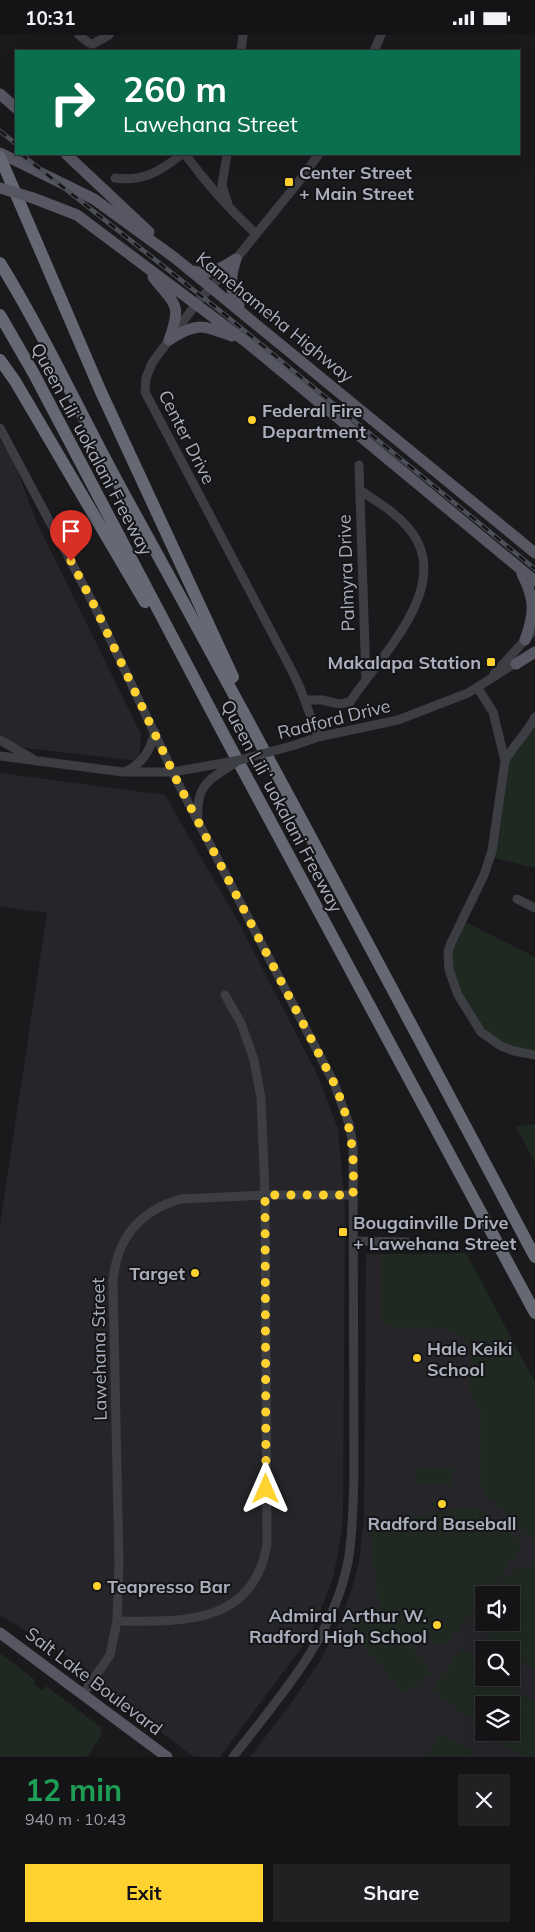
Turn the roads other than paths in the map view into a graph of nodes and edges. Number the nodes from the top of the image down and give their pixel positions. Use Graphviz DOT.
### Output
graph roads {
  1 [pos="79,35"];
  2 [pos="108,35"];
  3 [pos="243,35"];
  4 [pos="381,35"];
  5 [pos="241,50"];
  6 [pos="374,50"];
  7 [pos="0,93"];
  8 [pos="15,107"];
  9 [pos="0,153"];
  10 [pos="67,155"];
  11 [pos="183,155"];
  12 [pos="185,155"];
  13 [pos="227,155"];
  14 [pos="318,155"];
  15 [pos="0,157"];
  16 [pos="115,178"];
  17 [pos="0,188"];
  18 [pos="231,211"];
  19 [pos="256,234"];
  20 [pos="175,258"];
  21 [pos="236,259"];
  22 [pos="0,263"];
  23 [pos="143,264"];
  24 [pos="190,269"];
  25 [pos="211,286"];
  26 [pos="196,304"];
  27 [pos="0,315"];
  28 [pos="256,324"];
  29 [pos="169,340"];
  30 [pos="245,341"];
  31 [pos="0,360"];
  32 [pos="0,428"];
  33 [pos="359,465"];
  34 [pos="360,490"];
  35 [pos="535,553"];
  36 [pos="517,566"];
  37 [pos="535,581"];
  38 [pos="535,629"];
  39 [pos="530,644"];
  40 [pos="535,652"];
  41 [pos="516,664"];
  42 [pos="490,678"];
  43 [pos="366,680"];
  44 [pos="477,687"];
  45 [pos="305,700"];
  46 [pos="535,717"];
  47 [pos="155,732"];
  48 [pos="224,735"];
  49 [pos="318,737"];
  50 [pos="0,740"];
  51 [pos="0,756"];
  52 [pos="240,760"];
  53 [pos="37,761"];
  54 [pos="505,761"];
  55 [pos="273,765"];
  56 [pos="123,772"];
  57 [pos="173,772"];
  58 [pos="198,820"];
  59 [pos="517,899"];
  60 [pos="535,908"];
  61 [pos="225,995"];
  62 [pos="535,1055"];
  63 [pos="265,1195"];
  64 [pos="353,1195"];
  65 [pos="354,1241"];
  66 [pos="407,1242"];
  67 [pos="535,1257"];
  68 [pos="535,1313"];
  69 [pos="117,1621"];
  70 [pos="0,1633"];
  71 [pos="83,1694"];
  72 [pos="167,1757"];
  73 [pos="234,1757"];
  1 -- 2 [label="street"];
  3 -- 5 [label="street"];
  4 -- 6 [label="street"];
  7 -- 8 [label="main road"];
  9 -- 20 [label="main road, Kamehameha Highway"];
  10 -- 20 [label="main road"];
  11 -- 16 [label="street"];
  12 -- 18 [label="street"];
  13 -- 18 [label="street"];
  14 -- 19 [label="street, Center Drive"];
  15 -- 55 [label="highway"];
  17 -- 23 [label="main road, bridge"];
  18 -- 19 [label="street"];
  19 -- 21 [label="street, Center Drive"];
  20 -- 24 [label="main road, Kamehameha Highway"];
  21 -- 24 [label="main road"];
  21 -- 25 [label="street, Center Drive"];
  21 -- 28 [label="main road"];
  22 -- 55 [label="highway, Queen Liliʻuokalani Freeway"];
  23 -- 26 [label="main road"];
  23 -- 29 [label="main road"];
  24 -- 25 [label="main road, Kamehameha Highway"];
  25 -- 26 [label="street, Center Drive"];
  25 -- 28 [label="main road, Kamehameha Highway"];
  26 -- 29 [label="street, Center Drive"];
  26 -- 30 [label="main road"];
  27 -- 48 [label="highway, Queen Liliʻuokalani Freeway"];
  28 -- 35 [label="main road, Kamehameha Highway"];
  29 -- 30 [label="main road"];
  29 -- 45 [label="street, Center Drive"];
  30 -- 36 [label="main road"];
  31 -- 48 [label="highway"];
  32 -- 47 [label="street"];
  33 -- 34 [label="street, Palmyra Drive"];
  34 -- 43 [label="street, Palmyra Drive"];
  34 -- 43 [label="street"];
  36 -- 37 [label="main road"];
  36 -- 39 [label="main road"];
  38 -- 39 [label="street, Radford Drive"];
  39 -- 41 [label="street, Radford Drive"];
  39 -- 42 [label="street, Radford Drive"];
  40 -- 41 [label="main road"];
  41 -- 42 [label="street, Radford Drive"];
  42 -- 44 [label="street, Radford Drive"];
  43 -- 45 [label="street"];
  44 -- 49 [label="street, Radford Drive"];
  44 -- 54 [label="street"];
  45 -- 49 [label="street, Center Drive"];
  46 -- 54 [label="street"];
  47 -- 56 [label="street"];
  47 -- 57 [label="street"];
  48 -- 68 [label="highway, Queen Liliʻuokalani Freeway"];
  49 -- 52 [label="street, Radford Drive, bridge"];
  50 -- 53 [label="street"];
  51 -- 53 [label="street, Radford Drive"];
  52 -- 57 [label="street, Radford Drive, bridge"];
  52 -- 58 [label="street, bridge"];
  53 -- 56 [label="street, Radford Drive"];
  54 -- 62 [label="street"];
  55 -- 67 [label="highway, Queen Liliʻuokalani Freeway"];
  56 -- 57 [label="street, Radford Drive"];
  57 -- 58 [label="street"];
  58 -- 64 [label="street"];
  59 -- 60 [label="street"];
  61 -- 63 [label="street"];
  63 -- 64 [label="street, Lawehana Street"];
  63 -- 69 [label="street"];
  63 -- 69 [label="street, Lawehana Street"];
  64 -- 65 [label="street"];
  65 -- 66 [label="street"];
  65 -- 73 [label="street"];
  69 -- 71 [label="street, Lawehana Street"];
  70 -- 71 [label="main road, Salt Lake Boulevard"];
  71 -- 72 [label="main road, Salt Lake Boulevard"];
}
